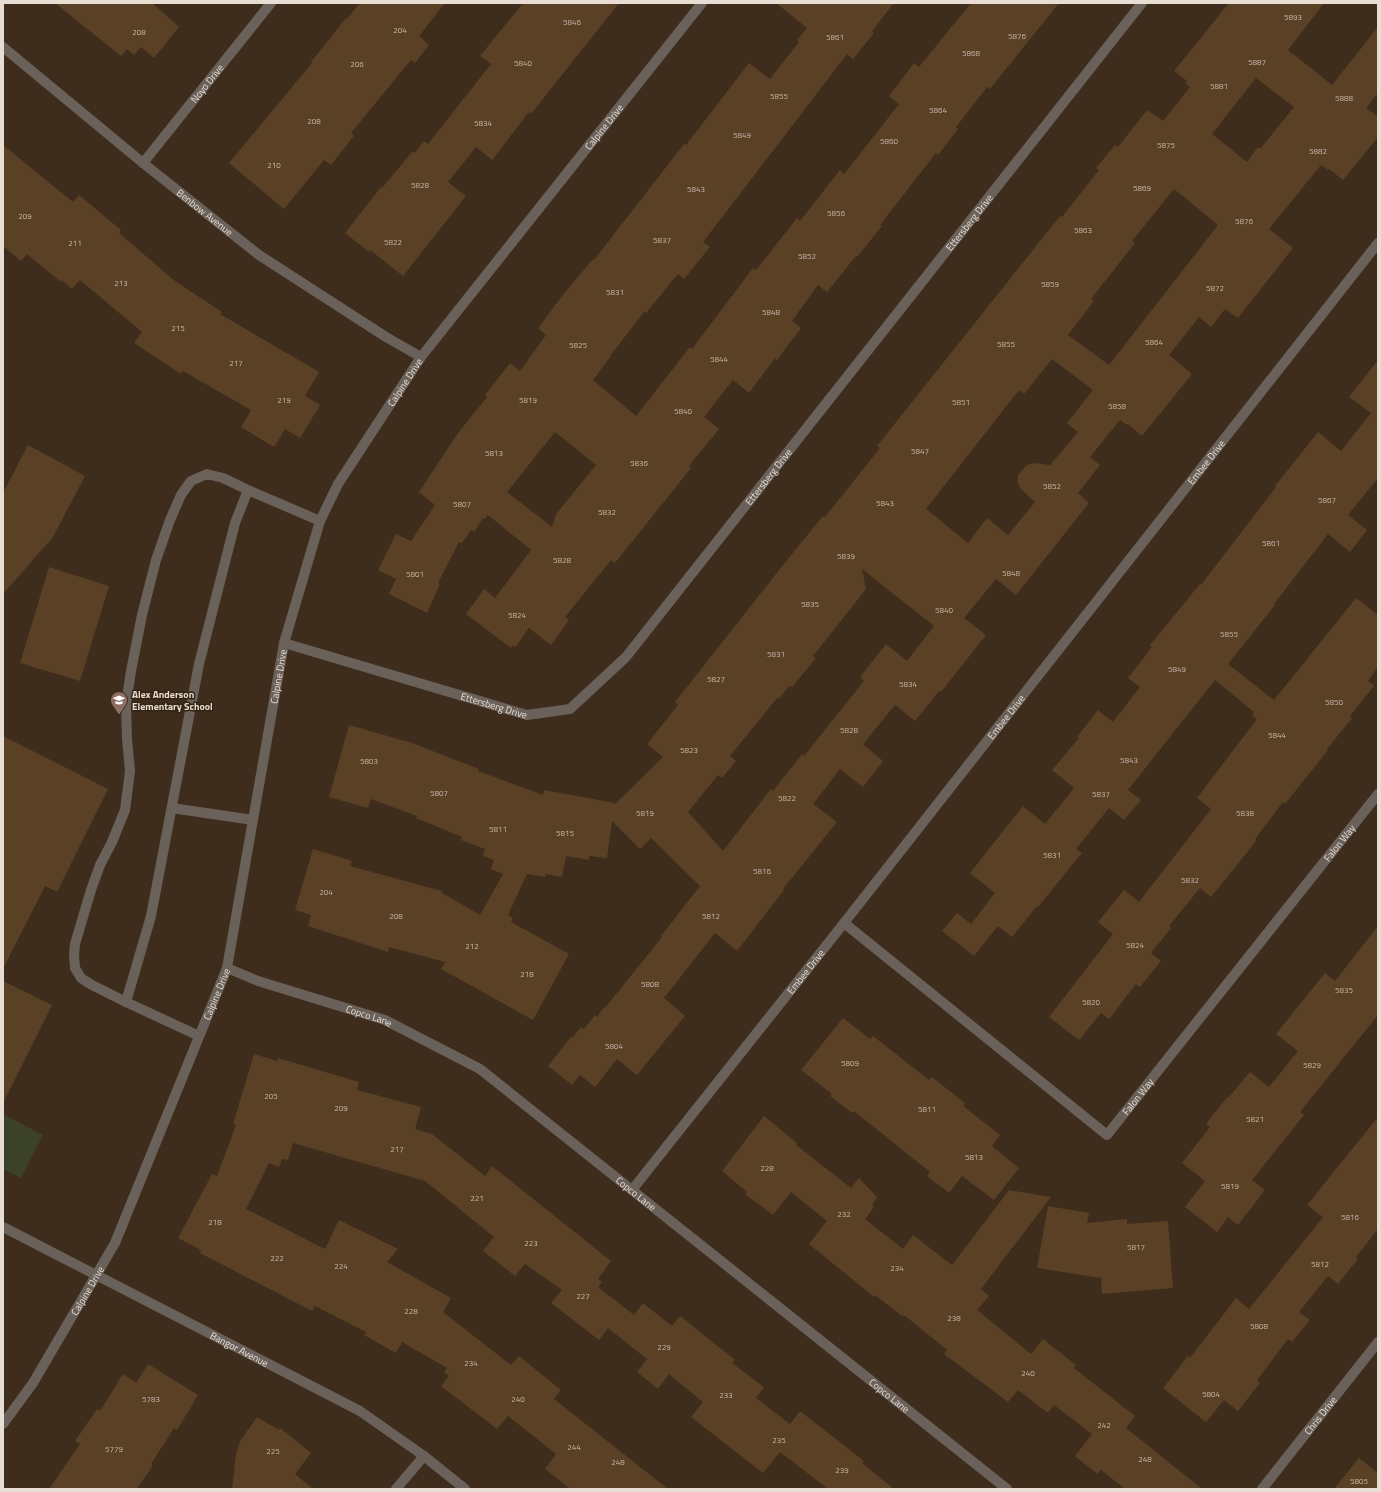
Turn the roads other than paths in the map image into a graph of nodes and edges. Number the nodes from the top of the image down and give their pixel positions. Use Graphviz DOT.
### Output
graph roads {
  1 [pos="271,3"];
  2 [pos="702,3"];
  3 [pos="1142,3"];
  4 [pos="3,47"];
  5 [pos="143,163"];
  6 [pos="1378,244"];
  7 [pos="421,357"];
  8 [pos="248,490"];
  9 [pos="320,521"];
  10 [pos="284,643"];
  11 [pos="1378,794"];
  12 [pos="172,808"];
  13 [pos="253,820"];
  14 [pos="844,923"];
  15 [pos="227,968"];
  16 [pos="126,1002"];
  17 [pos="199,1036"];
  18 [pos="632,1190"];
  19 [pos="3,1227"];
  20 [pos="97,1276"];
  21 [pos="1377,1347"];
  22 [pos="3,1424"];
  23 [pos="424,1456"];
  24 [pos="396,1489"];
  25 [pos="465,1489"];
  26 [pos="1007,1489"];
  27 [pos="1262,1489"];
  1 -- 5 [label="street, Noyo Drive"];
  2 -- 7 [label="street, Calpine Drive"];
  3 -- 10 [label="street, Ettersberg Drive"];
  4 -- 5 [label="street, Benbow Avenue"];
  5 -- 7 [label="street, Benbow Avenue"];
  6 -- 14 [label="street, Embee Drive"];
  7 -- 9 [label="street, Calpine Drive"];
  8 -- 9 [label="street"];
  8 -- 12 [label="street"];
  8 -- 16 [label="street"];
  9 -- 10 [label="street, Calpine Drive"];
  10 -- 13 [label="street, Calpine Drive"];
  11 -- 14 [label="street, Falon Way"];
  12 -- 13 [label="street"];
  12 -- 16 [label="street"];
  13 -- 15 [label="street, Calpine Drive"];
  14 -- 18 [label="street, Embee Drive"];
  15 -- 17 [label="street, Calpine Drive"];
  15 -- 18 [label="street, Copco Lane"];
  16 -- 17 [label="street"];
  17 -- 20 [label="street, Calpine Drive"];
  18 -- 26 [label="street, Copco Lane"];
  19 -- 20 [label="street, Bangor Avenue"];
  20 -- 22 [label="street, Calpine Drive"];
  20 -- 23 [label="street, Bangor Avenue"];
  21 -- 27 [label="street, Chris Drive"];
  23 -- 24 [label="street"];
  23 -- 25 [label="street, Bangor Avenue"];
}
